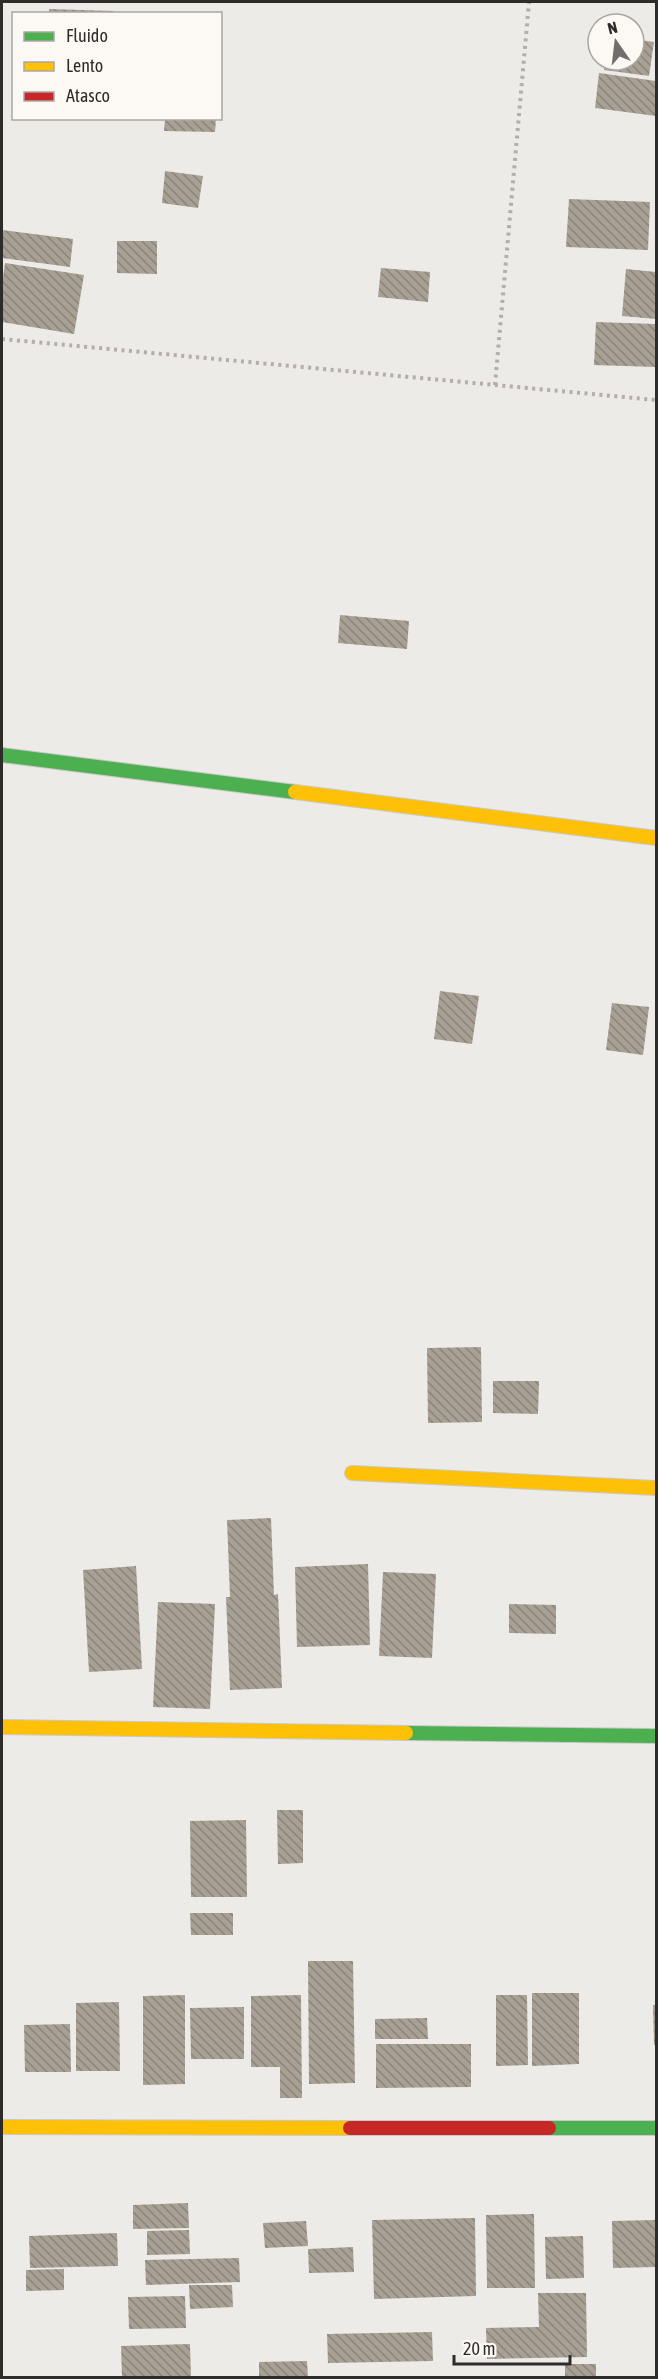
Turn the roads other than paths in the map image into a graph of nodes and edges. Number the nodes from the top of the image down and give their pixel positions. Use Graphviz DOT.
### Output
graph roads {
  1 [pos="2,755"];
  2 [pos="657,838"];
  3 [pos="352,1473"];
  4 [pos="657,1488"];
  5 [pos="2,1727"];
  6 [pos="657,1736"];
  7 [pos="2,2127"];
  8 [pos="657,2128"];
  1 -- 2 [label="street"];
  3 -- 4 [label="street"];
  5 -- 6 [label="street"];
  7 -- 8 [label="street"];
}
